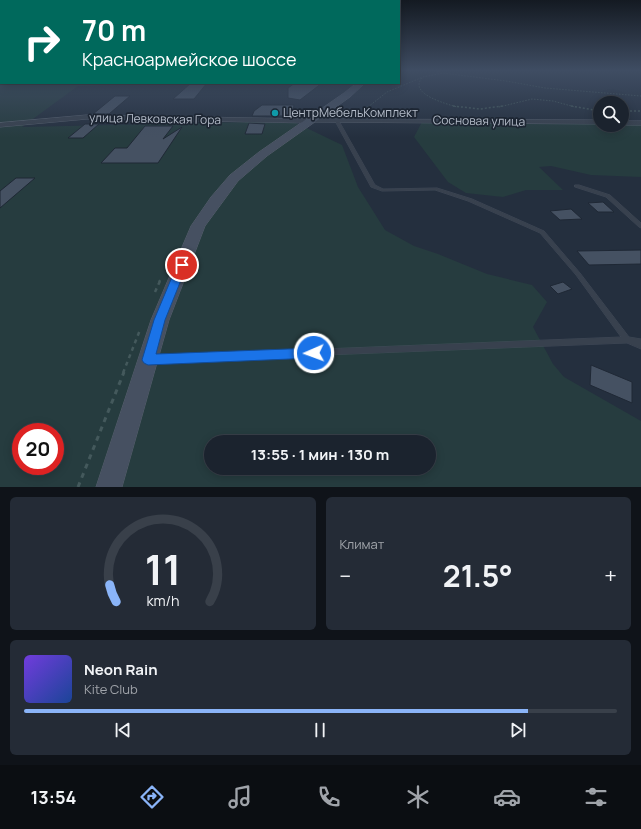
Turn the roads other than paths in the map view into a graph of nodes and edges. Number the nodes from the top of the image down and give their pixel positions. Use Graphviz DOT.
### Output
graph roads {
  1 [pos="348,93"];
  2 [pos="311,121"];
  3 [pos="337,121"];
  4 [pos="593,122"];
  5 [pos="629,123"];
  6 [pos="641,123"];
  7 [pos="0,125"];
  8 [pos="577,186"];
  9 [pos="641,226"];
  10 [pos="627,340"];
  11 [pos="641,342"];
  12 [pos="641,346"];
  13 [pos="148,360"];
  14 [pos="109,487"];
  1 -- 2 [label="main road"];
  2 -- 3 [label="street, Сосновая улица"];
  2 -- 7 [label="street, улица Левковская Гора"];
  2 -- 13 [label="main road"];
  3 -- 4 [label="street, Сосновая улица"];
  3 -- 10 [label="lane"];
  5 -- 6 [label="street"];
  8 -- 9 [label="lane"];
  10 -- 11 [label="lane"];
  10 -- 12 [label="lane"];
  10 -- 13 [label="lane"];
  13 -- 14 [label="main road"];
}
